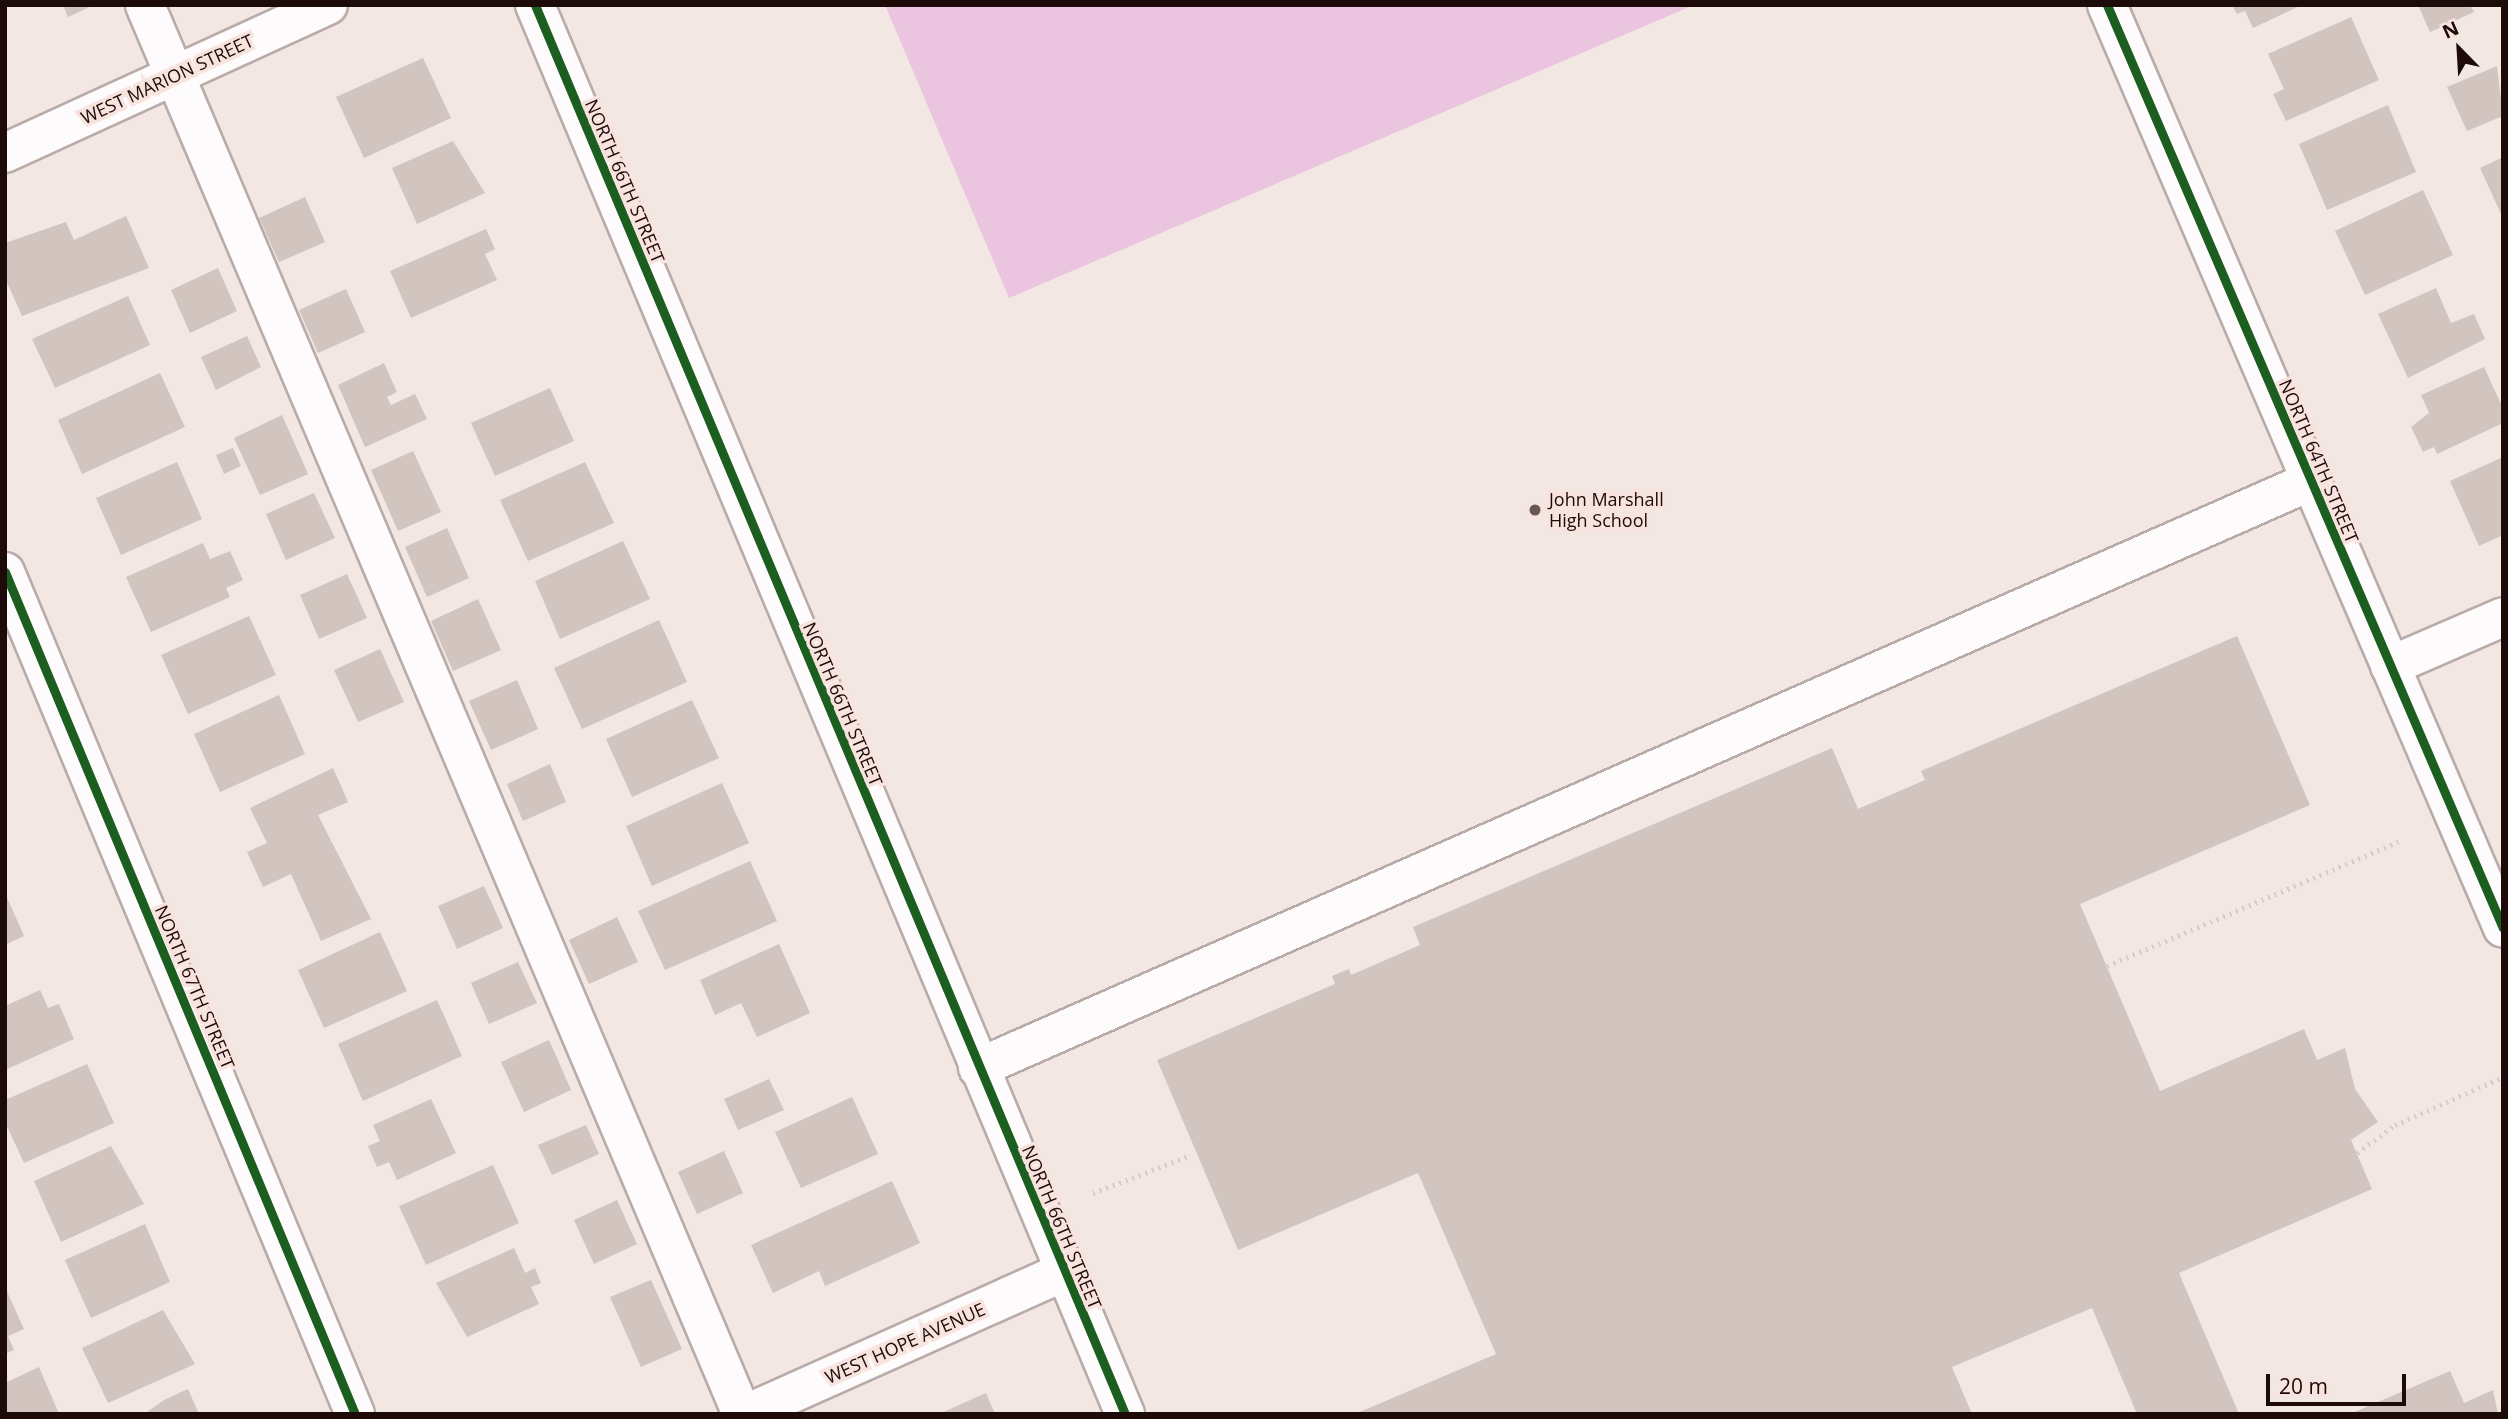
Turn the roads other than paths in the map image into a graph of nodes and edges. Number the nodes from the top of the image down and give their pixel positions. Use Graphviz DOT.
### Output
graph roads {
  1 [pos="145,5"];
  2 [pos="328,5"];
  3 [pos="535,5"];
  4 [pos="2107,5"];
  5 [pos="175,75"];
  6 [pos="5,153"];
  7 [pos="2311,481"];
  8 [pos="5,572"];
  9 [pos="2503,617"];
  10 [pos="2390,666"];
  11 [pos="2503,928"];
  12 [pos="978,1068"];
  13 [pos="1064,1272"];
  14 [pos="355,1414"];
  15 [pos="744,1414"];
  16 [pos="1125,1414"];
  1 -- 5 [label="street"];
  2 -- 5 [label="street, WEST MARION STREET"];
  3 -- 12 [label="street, NORTH 66TH STREET"];
  4 -- 7 [label="street, NORTH 64TH STREET"];
  5 -- 6 [label="street, WEST MARION STREET"];
  5 -- 15 [label="street"];
  7 -- 10 [label="street, NORTH 64TH STREET"];
  7 -- 12 [label="street"];
  8 -- 14 [label="street, NORTH 67TH STREET"];
  9 -- 10 [label="street"];
  10 -- 11 [label="street, NORTH 64TH STREET"];
  12 -- 13 [label="street, NORTH 66TH STREET"];
  13 -- 15 [label="street, WEST HOPE AVENUE"];
  13 -- 16 [label="street, NORTH 66TH STREET"];
}
